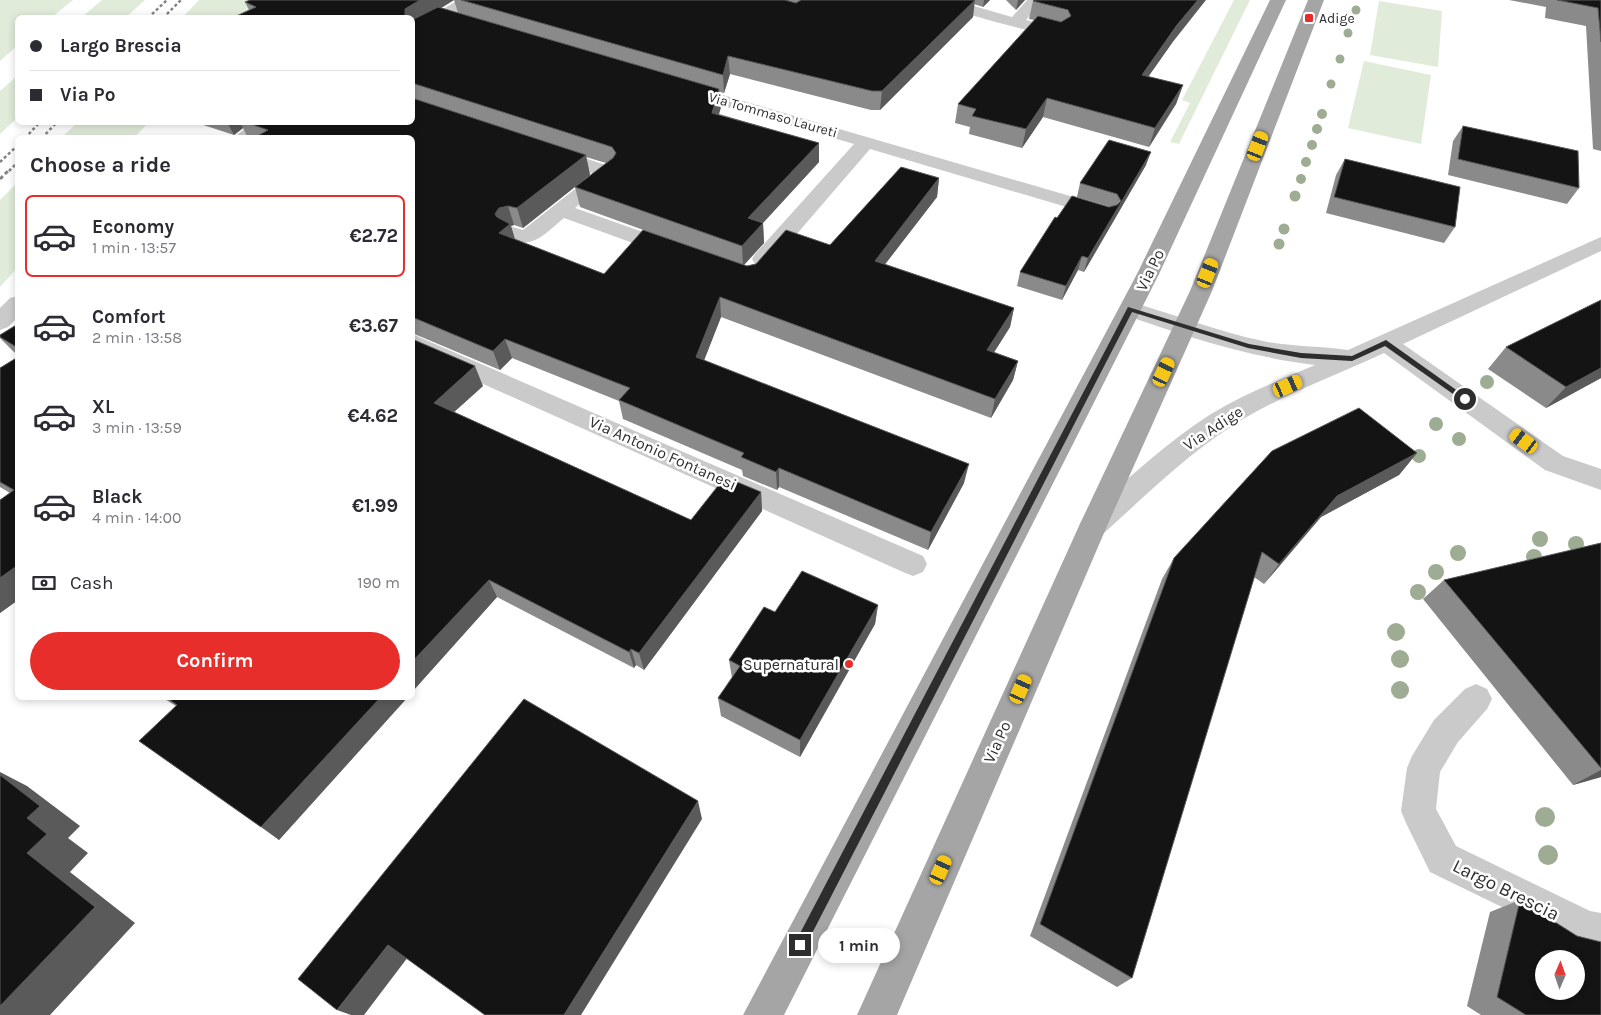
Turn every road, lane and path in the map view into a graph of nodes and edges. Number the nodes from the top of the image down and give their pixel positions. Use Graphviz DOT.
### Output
graph roads {
  1 [pos="469,0"];
  2 [pos="938,0"];
  3 [pos="1035,0"];
  4 [pos="1278,0"];
  5 [pos="1316,0"];
  6 [pos="441,17"];
  7 [pos="1015,23"];
  8 [pos="468,25"];
  9 [pos="415,33"];
  10 [pos="1057,33"];
  11 [pos="672,85"];
  12 [pos="262,125"];
  13 [pos="247,135"];
  14 [pos="866,142"];
  15 [pos="533,147"];
  16 [pos="561,210"];
  17 [pos="1105,213"];
  18 [pos="513,233"];
  19 [pos="1601,242"];
  20 [pos="692,257"];
  21 [pos="748,277"];
  22 [pos="15,305"];
  23 [pos="1130,309"];
  24 [pos="0,322"];
  25 [pos="1185,327"];
  26 [pos="1386,342"];
  27 [pos="415,343"];
  28 [pos="1352,358"];
  29 [pos="1601,480"];
  30 [pos="1093,526"];
  31 [pos="914,564"];
  32 [pos="1476,699"];
  33 [pos="1601,932"];
  34 [pos="763,1015"];
  35 [pos="877,1015"];
  1 -- 6 [label="street"];
  2 -- 7 [label="street"];
  3 -- 7 [label="street"];
  4 -- 23 [label="main road, Via Po"];
  5 -- 25 [label="main road, Via Po"];
  6 -- 8 [label="street"];
  6 -- 9 [label="street"];
  7 -- 10 [label="street"];
  11 -- 14 [label="street, Via Tommaso Laureti"];
  12 -- 13 [label="street"];
  14 -- 17 [label="street, Via Tommaso Laureti"];
  14 -- 21 [label="street"];
  15 -- 16 [label="street"];
  16 -- 18 [label="street"];
  16 -- 20 [label="street"];
  19 -- 26 [label="street, Via Adige"];
  22 -- 24 [label="street"];
  23 -- 25 [label="street, Via Adige"];
  23 -- 34 [label="main road, Via Po"];
  25 -- 28 [label="street, Via Adige"];
  25 -- 30 [label="main road, Via Po"];
  26 -- 28 [label="street, Via Adige"];
  26 -- 29 [label="street"];
  27 -- 31 [label="street, Via Antonio Fontanesi"];
  28 -- 30 [label="street, Via Adige"];
  30 -- 35 [label="main road, Via Po"];
  32 -- 33 [label="street, Largo Brescia"];
}
